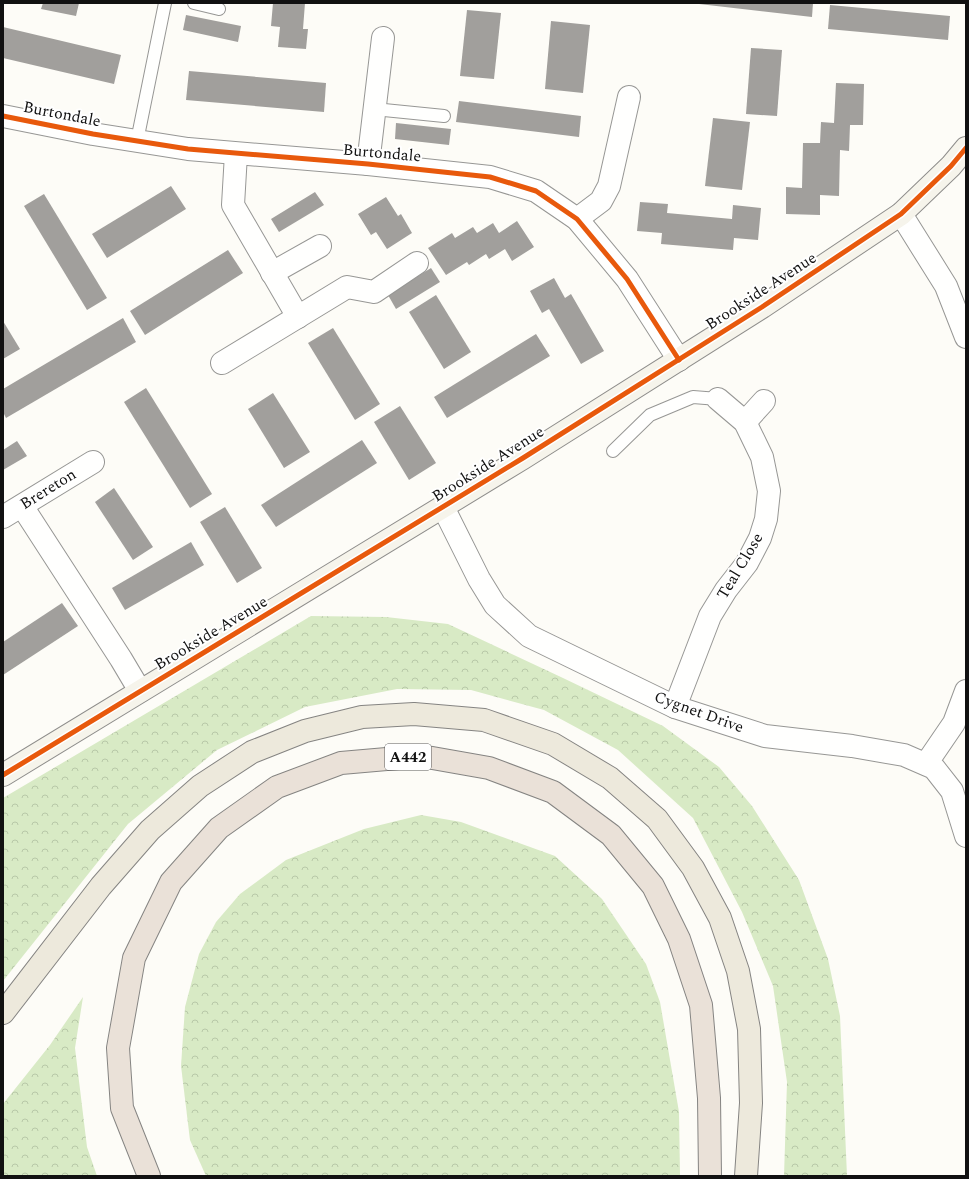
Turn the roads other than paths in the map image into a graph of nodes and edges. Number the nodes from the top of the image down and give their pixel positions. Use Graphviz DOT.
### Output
graph roads {
  1 [pos="165,3"];
  2 [pos="194,3"];
  3 [pos="218,9"];
  4 [pos="383,38"];
  5 [pos="630,97"];
  6 [pos="374,109"];
  7 [pos="3,116"];
  8 [pos="444,116"];
  9 [pos="137,141"];
  10 [pos="966,148"];
  11 [pos="236,154"];
  12 [pos="368,164"];
  13 [pos="901,214"];
  14 [pos="577,219"];
  15 [pos="320,246"];
  16 [pos="417,263"];
  17 [pos="272,272"];
  18 [pos="298,317"];
  19 [pos="966,337"];
  20 [pos="679,360"];
  21 [pos="222,363"];
  22 [pos="718,400"];
  23 [pos="764,401"];
  24 [pos="745,422"];
  25 [pos="613,450"];
  26 [pos="93,462"];
  27 [pos="22,506"];
  28 [pos="443,508"];
  29 [pos="3,518"];
  30 [pos="140,691"];
  31 [pos="966,691"];
  32 [pos="675,707"];
  33 [pos="926,764"];
  34 [pos="3,775"];
  35 [pos="966,836"];
  36 [pos="3,1013"];
  37 [pos="149,1176"];
  38 [pos="710,1176"];
  39 [pos="746,1176"];
  1 -- 9 [label="lane"];
  2 -- 3 [label="lane"];
  4 -- 6 [label="street"];
  5 -- 14 [label="street"];
  6 -- 8 [label="lane"];
  6 -- 12 [label="street"];
  7 -- 9 [label="street, Burtondale"];
  9 -- 11 [label="street, Burtondale"];
  10 -- 13 [label="street, Brookside Avenue"];
  11 -- 12 [label="street, Burtondale"];
  11 -- 17 [label="street"];
  12 -- 14 [label="street, Burtondale"];
  13 -- 19 [label="street"];
  13 -- 20 [label="street, Brookside Avenue"];
  14 -- 20 [label="street, Burtondale"];
  15 -- 17 [label="street"];
  16 -- 18 [label="street"];
  17 -- 18 [label="street"];
  18 -- 21 [label="street"];
  20 -- 28 [label="street, Brookside Avenue"];
  22 -- 24 [label="street, Teal Close"];
  22 -- 25 [label="lane"];
  23 -- 24 [label="street"];
  24 -- 32 [label="street, Teal Close"];
  26 -- 27 [label="street, Brereton"];
  27 -- 29 [label="street, Brereton"];
  27 -- 30 [label="street"];
  28 -- 30 [label="street, Brookside Avenue"];
  28 -- 32 [label="street, Cygnet Drive"];
  30 -- 34 [label="street, Brookside Avenue"];
  31 -- 33 [label="street"];
  32 -- 33 [label="street, Cygnet Drive"];
  33 -- 35 [label="street, Cygnet Drive"];
  36 -- 39 [label="main road"];
  37 -- 38 [label="highway, A442"];
}
